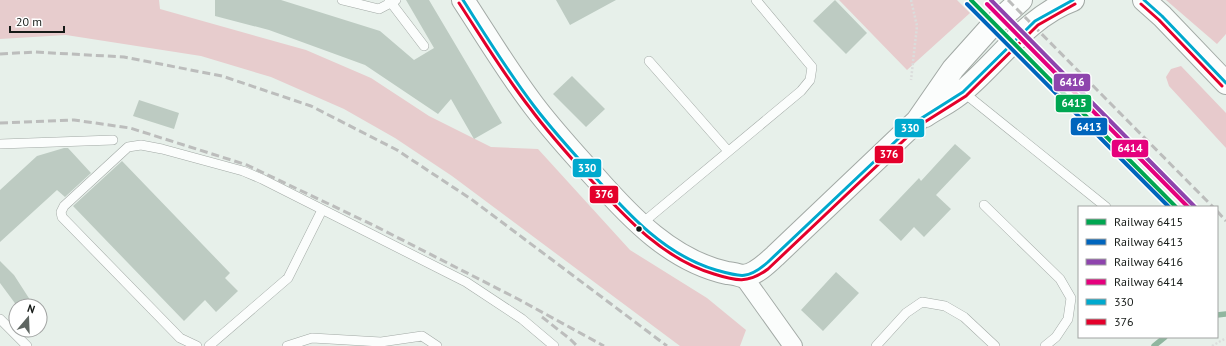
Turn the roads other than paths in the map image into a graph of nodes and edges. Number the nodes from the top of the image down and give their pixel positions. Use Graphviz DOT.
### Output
graph roads {
  1 [pos="342,0"];
  2 [pos="463,0"];
  3 [pos="756,0"];
  4 [pos="1021,0"];
  5 [pos="1072,0"];
  6 [pos="1144,0"];
  7 [pos="392,1"];
  8 [pos="424,46"];
  9 [pos="649,61"];
  10 [pos="1226,83"];
  11 [pos="963,92"];
  12 [pos="917,121"];
  13 [pos="113,140"];
  14 [pos="0,144"];
  15 [pos="728,151"];
  16 [pos="984,205"];
  17 [pos="1105,206"];
  18 [pos="322,210"];
  19 [pos="640,224"];
  20 [pos="743,276"];
  21 [pos="0,318"];
  22 [pos="27,346"];
  23 [pos="197,346"];
  24 [pos="209,346"];
  25 [pos="287,346"];
  26 [pos="437,346"];
  27 [pos="554,346"];
  28 [pos="793,346"];
  29 [pos="876,346"];
  30 [pos="995,346"];
  31 [pos="1045,346"];
  1 -- 7 [label="lane"];
  2 -- 19 [label="street"];
  3 -- 15 [label="lane"];
  4 -- 12 [label="street"];
  5 -- 11 [label="street"];
  6 -- 10 [label="street"];
  7 -- 8 [label="lane"];
  9 -- 15 [label="lane"];
  11 -- 12 [label="street"];
  11 -- 17 [label="lane"];
  12 -- 20 [label="street"];
  13 -- 14 [label="lane"];
  15 -- 19 [label="lane"];
  16 -- 31 [label="lane"];
  18 -- 23 [label="lane"];
  18 -- 24 [label="lane"];
  18 -- 27 [label="lane"];
  19 -- 20 [label="street"];
  20 -- 28 [label="street"];
  21 -- 22 [label="lane"];
  25 -- 26 [label="lane"];
  29 -- 30 [label="lane"];
}
